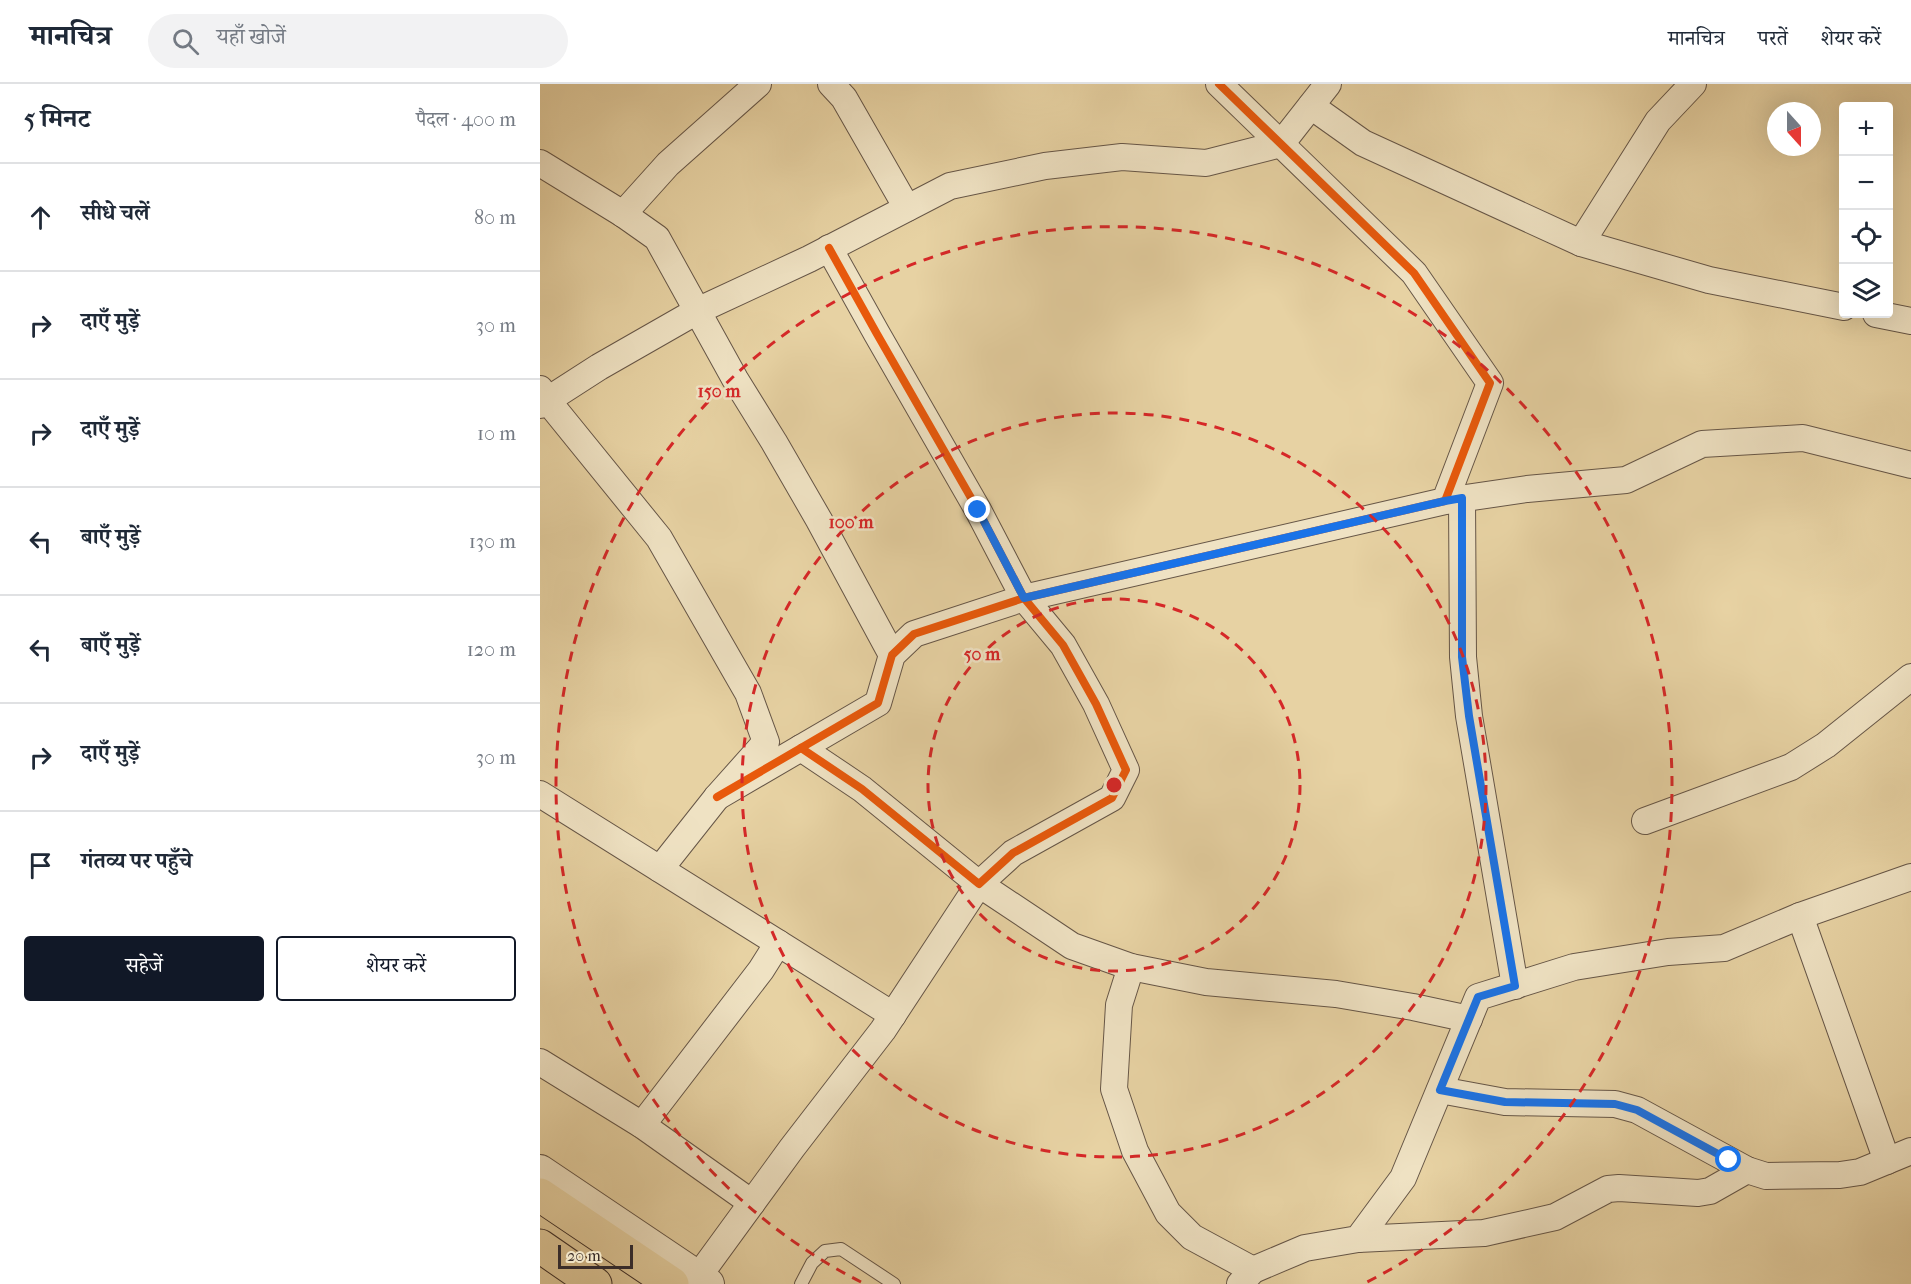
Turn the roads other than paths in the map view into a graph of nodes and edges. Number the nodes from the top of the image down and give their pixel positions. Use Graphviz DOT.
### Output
graph roads {
  1 [pos="758,84"];
  2 [pos="831,84"];
  3 [pos="1219,84"];
  4 [pos="1328,84"];
  5 [pos="1693,84"];
  6 [pos="1311,106"];
  7 [pos="1281,144"];
  8 [pos="540,163"];
  9 [pos="907,208"];
  10 [pos="623,214"];
  11 [pos="1581,243"];
  12 [pos="829,249"];
  13 [pos="1839,306"];
  14 [pos="697,311"];
  15 [pos="1893,317"];
  16 [pos="1911,321"];
  17 [pos="542,398"];
  18 [pos="1911,465"];
  19 [pos="1453,500"];
  20 [pos="1024,598"];
  21 [pos="892,656"];
  22 [pos="1911,677"];
  23 [pos="801,748"];
  24 [pos="540,794"];
  25 [pos="717,797"];
  26 [pos="1646,821"];
  27 [pos="660,869"];
  28 [pos="1911,877"];
  29 [pos="979,885"];
  30 [pos="1800,916"];
  31 [pos="778,943"];
  32 [pos="1131,967"];
  33 [pos="1515,986"];
  34 [pos="893,1015"];
  35 [pos="1469,1019"];
  36 [pos="540,1062"];
  37 [pos="1440,1090"];
  38 [pos="642,1125"];
  39 [pos="1911,1151"];
  40 [pos="1887,1161"];
  41 [pos="1747,1170"];
  42 [pos="540,1171"];
  43 [pos="540,1195"];
  44 [pos="752,1203"];
  45 [pos="1358,1239"];
  46 [pos="540,1246"];
  47 [pos="1246,1277"];
  48 [pos="693,1282"];
  49 [pos="595,1284"];
  50 [pos="801,1284"];
  51 [pos="894,1284"];
  1 -- 10 [label="street"];
  2 -- 9 [label="street"];
  3 -- 7 [label="street"];
  4 -- 6 [label="street"];
  5 -- 11 [label="street"];
  6 -- 7 [label="street"];
  6 -- 11 [label="street"];
  7 -- 9 [label="street"];
  7 -- 19 [label="street"];
  8 -- 10 [label="street"];
  9 -- 12 [label="street"];
  10 -- 14 [label="street"];
  11 -- 13 [label="street"];
  12 -- 14 [label="street"];
  12 -- 20 [label="street"];
  14 -- 17 [label="street"];
  14 -- 21 [label="street"];
  15 -- 16 [label="street"];
  17 -- 25 [label="street"];
  18 -- 19 [label="street"];
  19 -- 20 [label="street"];
  19 -- 33 [label="street"];
  20 -- 21 [label="street"];
  20 -- 29 [label="street"];
  21 -- 23 [label="street"];
  22 -- 26 [label="street"];
  23 -- 25 [label="street"];
  23 -- 29 [label="street"];
  24 -- 27 [label="street"];
  25 -- 27 [label="street"];
  27 -- 31 [label="street"];
  28 -- 30 [label="street"];
  29 -- 32 [label="street"];
  29 -- 34 [label="street"];
  30 -- 33 [label="street"];
  30 -- 40 [label="street"];
  31 -- 34 [label="street"];
  31 -- 38 [label="street"];
  32 -- 35 [label="street"];
  32 -- 47 [label="street"];
  33 -- 35 [label="street"];
  34 -- 44 [label="street"];
  35 -- 37 [label="street"];
  36 -- 38 [label="street"];
  37 -- 41 [label="street"];
  37 -- 45 [label="street"];
  38 -- 44 [label="street"];
  39 -- 40 [label="street"];
  40 -- 41 [label="street"];
  41 -- 45 [label="street"];
  42 -- 48 [label="street"];
  43 -- 48 [label="highway"];
  44 -- 48 [label="street"];
  45 -- 47 [label="street"];
  46 -- 49 [label="highway"];
  50 -- 51 [label="lane"];
}
